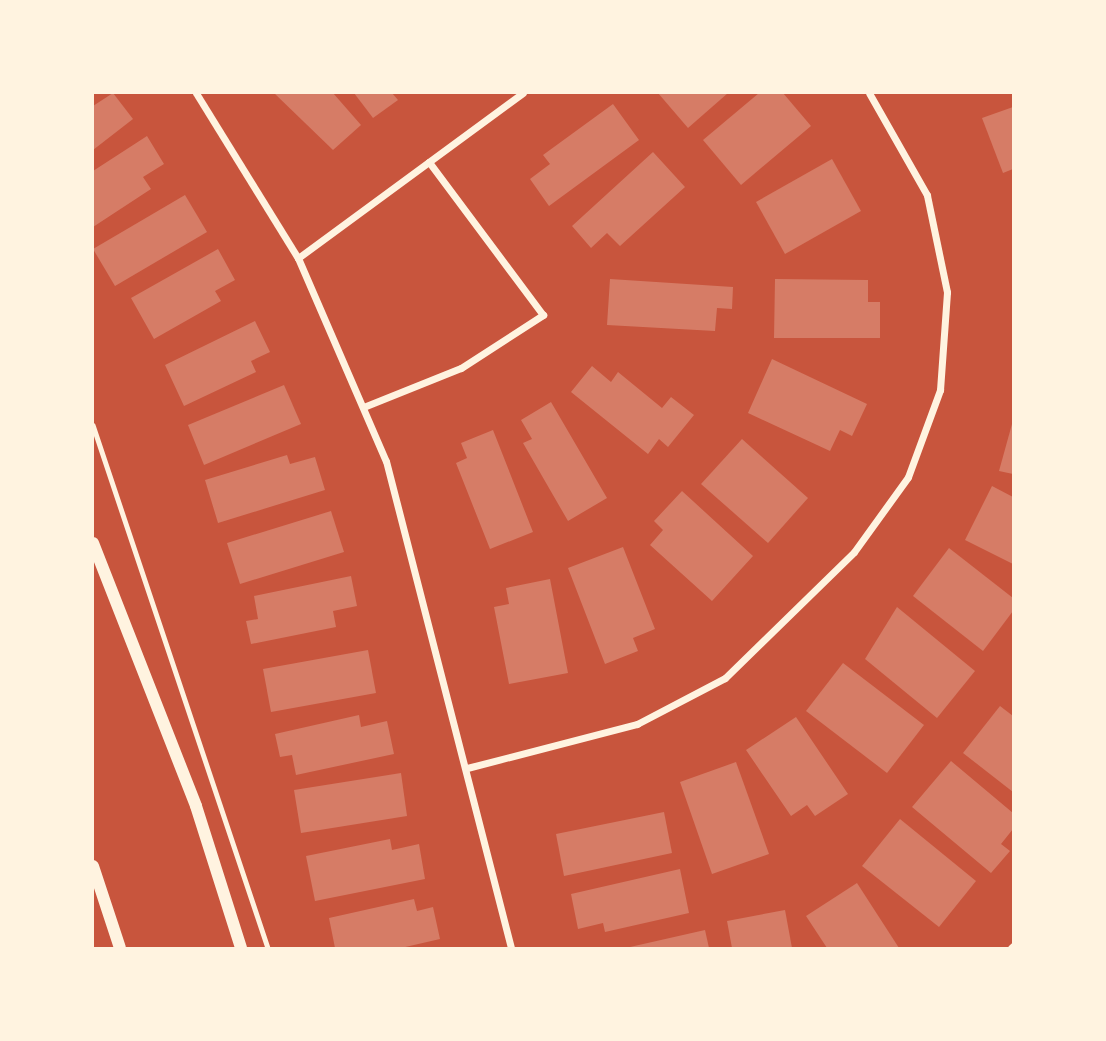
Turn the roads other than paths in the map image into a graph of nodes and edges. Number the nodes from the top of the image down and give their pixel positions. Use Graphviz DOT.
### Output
graph roads {
  1 [pos="195,93"];
  2 [pos="523,93"];
  3 [pos="869,93"];
  4 [pos="429,162"];
  5 [pos="299,258"];
  6 [pos="366,407"];
  7 [pos="93,543"];
  8 [pos="467,768"];
  9 [pos="93,866"];
  10 [pos="120,948"];
  11 [pos="241,948"];
  12 [pos="511,948"];
  1 -- 5 [label="street"];
  2 -- 4 [label="street"];
  3 -- 8 [label="street"];
  4 -- 5 [label="street"];
  4 -- 6 [label="street"];
  5 -- 6 [label="street"];
  6 -- 8 [label="street"];
  7 -- 11 [label="street"];
  8 -- 12 [label="street"];
  9 -- 10 [label="street"];
}
